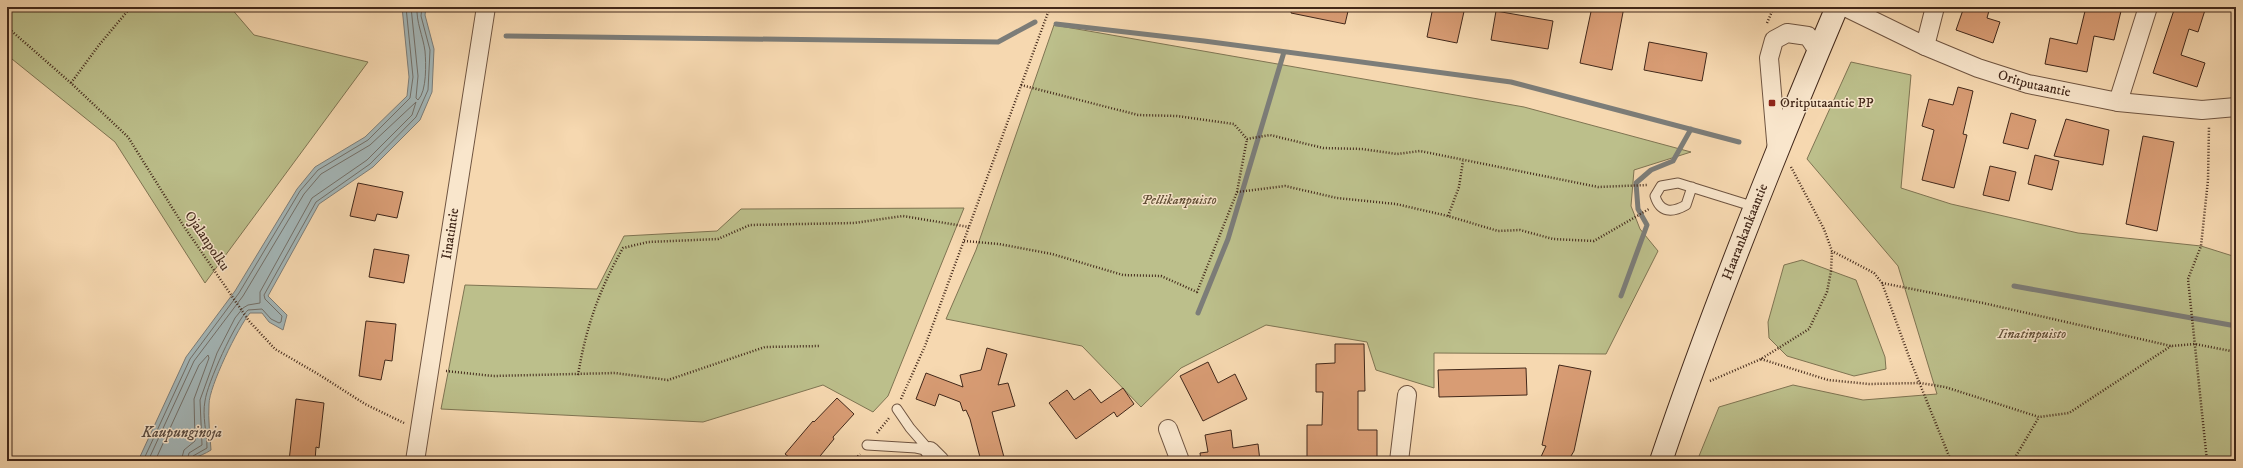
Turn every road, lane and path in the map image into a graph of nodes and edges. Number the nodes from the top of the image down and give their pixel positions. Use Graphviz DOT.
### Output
graph roads {
  1 [pos="131,7"];
  2 [pos="486,7"];
  3 [pos="1050,7"];
  4 [pos="1774,7"];
  5 [pos="1837,7"];
  6 [pos="1845,7"];
  7 [pos="1935,7"];
  8 [pos="2148,7"];
  9 [pos="1767,25"];
  10 [pos="7,27"];
  11 [pos="1925,46"];
  12 [pos="1818,51"];
  13 [pos="71,83"];
  14 [pos="1021,85"];
  15 [pos="2118,102"];
  16 [pos="2236,107"];
  17 [pos="2209,110"];
  18 [pos="1247,138"];
  19 [pos="1783,159"];
  20 [pos="1463,161"];
  21 [pos="1640,185"];
  22 [pos="1692,187"];
  23 [pos="1238,192"];
  24 [pos="1756,207"];
  25 [pos="1643,212"];
  26 [pos="1448,216"];
  27 [pos="969,227"];
  28 [pos="964,241"];
  29 [pos="1832,251"];
  30 [pos="1882,283"];
  31 [pos="2195,344"];
  32 [pos="820,346"];
  33 [pos="2171,346"];
  34 [pos="2236,352"];
  35 [pos="1761,359"];
  36 [pos="429,370"];
  37 [pos="578,375"];
  38 [pos="1690,375"];
  39 [pos="1920,383"];
  40 [pos="1407,395"];
  41 [pos="897,409"];
  42 [pos="2039,417"];
  43 [pos="420,428"];
  44 [pos="1168,429"];
  45 [pos="867,445"];
  46 [pos="935,456"];
  47 [pos="415,461"];
  48 [pos="854,461"];
  49 [pos="1180,461"];
  50 [pos="1399,461"];
  51 [pos="1661,461"];
  52 [pos="1951,461"];
  53 [pos="2013,461"];
  54 [pos="2207,461"];
  1 -- 13 [label="path"];
  2 -- 36 [label="street, Iinatintie"];
  3 -- 14 [label="path"];
  4 -- 9 [label="path"];
  5 -- 12 [label="street, Haarankankaantie"];
  6 -- 11 [label="street, Oritputaantie"];
  7 -- 11 [label="street"];
  8 -- 15 [label="street"];
  10 -- 13 [label="path, Ojalanpolku"];
  11 -- 15 [label="street, Oritputaantie"];
  12 -- 19 [label="street, Haarankankaantie"];
  12 -- 19 [label="street"];
  13 -- 43 [label="path, Ojalanpolku"];
  14 -- 18 [label="path"];
  14 -- 27 [label="path"];
  15 -- 17 [label="street, Oritputaantie"];
  16 -- 17 [label="street, Oritputaantie"];
  17 -- 31 [label="path"];
  18 -- 20 [label="path"];
  18 -- 23 [label="path"];
  19 -- 24 [label="street, Haarankankaantie"];
  19 -- 29 [label="path"];
  20 -- 21 [label="path"];
  20 -- 26 [label="path"];
  22 -- 24 [label="lane"];
  23 -- 26 [label="path"];
  23 -- 28 [label="path"];
  24 -- 38 [label="street, Haarankankaantie"];
  25 -- 26 [label="path"];
  27 -- 28 [label="path"];
  27 -- 37 [label="path"];
  28 -- 41 [label="path"];
  29 -- 30 [label="path"];
  29 -- 35 [label="path"];
  30 -- 33 [label="path"];
  30 -- 39 [label="path"];
  31 -- 33 [label="path"];
  31 -- 34 [label="path"];
  31 -- 54 [label="path"];
  32 -- 37 [label="path"];
  33 -- 42 [label="path"];
  35 -- 38 [label="path"];
  35 -- 39 [label="path"];
  36 -- 37 [label="path"];
  36 -- 43 [label="street, Iinatintie"];
  38 -- 51 [label="street, Haarankankaantie"];
  39 -- 42 [label="path"];
  39 -- 52 [label="path"];
  40 -- 50 [label="street"];
  41 -- 45 [label="path"];
  41 -- 46 [label="lane"];
  42 -- 53 [label="path"];
  43 -- 47 [label="street, Iinatintie"];
  44 -- 49 [label="street"];
  45 -- 46 [label="lane"];
  45 -- 48 [label="path"];
}
